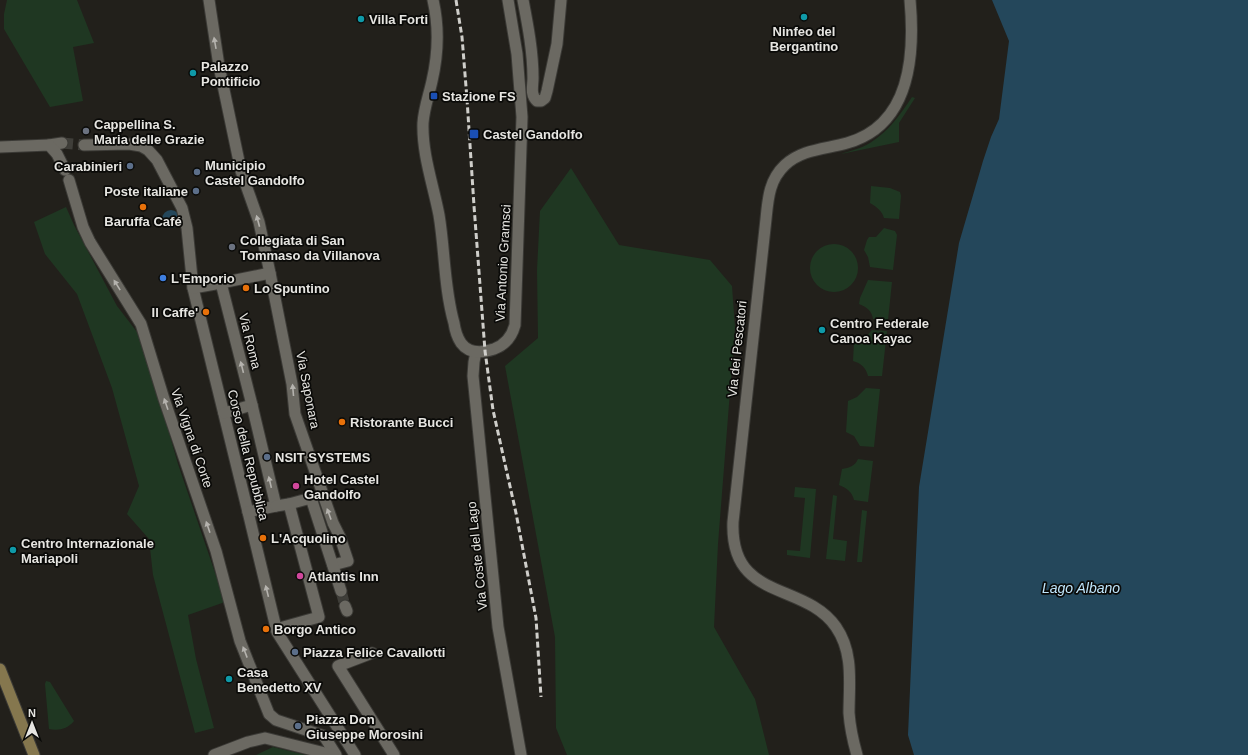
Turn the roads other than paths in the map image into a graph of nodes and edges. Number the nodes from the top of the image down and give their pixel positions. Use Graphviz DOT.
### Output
graph roads {
  1 [pos="209,0"];
  2 [pos="433,0"];
  3 [pos="508,0"];
  4 [pos="524,0"];
  5 [pos="561,0"];
  6 [pos="910,0"];
  7 [pos="62,143"];
  8 [pos="49,145"];
  9 [pos="84,145"];
  10 [pos="0,147"];
  11 [pos="270,273"];
  12 [pos="221,283"];
  13 [pos="193,288"];
  14 [pos="476,352"];
  15 [pos="252,405"];
  16 [pos="224,413"];
  17 [pos="289,504"];
  18 [pos="276,506"];
  19 [pos="248,512"];
  20 [pos="333,565"];
  21 [pos="341,591"];
  22 [pos="276,629"];
  23 [pos="372,653"];
  24 [pos="0,669"];
  25 [pos="34,755"];
  26 [pos="214,755"];
  27 [pos="335,755"];
  28 [pos="355,755"];
  29 [pos="394,755"];
  30 [pos="521,755"];
  31 [pos="857,755"];
  11 -- 1 [label="street, one-way"];
  2 -- 14 [label="street"];
  3 -- 14 [label="street, Via Antonio Gramsci"];
  4 -- 5 [label="street"];
  6 -- 31 [label="street, Via dei Pescatori"];
  7 -- 8 [label="street"];
  8 -- 10 [label="street"];
  27 -- 8 [label="street, Via Vigna di Corte, one-way"];
  9 -- 13 [label="street, Corso della Repubblica"];
  11 -- 12 [label="street"];
  20 -- 11 [label="street, Via Saponara, one-way"];
  12 -- 13 [label="street"];
  15 -- 12 [label="street, Via Roma, one-way"];
  13 -- 16 [label="street, Corso della Repubblica"];
  14 -- 30 [label="street, Via Coste del Lago"];
  15 -- 16 [label="street"];
  18 -- 15 [label="street, Via Roma, one-way"];
  16 -- 19 [label="street, Corso della Repubblica"];
  17 -- 18 [label="street"];
  17 -- 20 [label="street"];
  17 -- 22 [label="street"];
  18 -- 19 [label="street"];
  22 -- 19 [label="street, Corso della Repubblica, one-way"];
  20 -- 21 [label="street"];
  22 -- 28 [label="street"];
  23 -- 29 [label="street"];
  24 -- 25 [label="main road"];
  26 -- 27 [label="street"];
}
